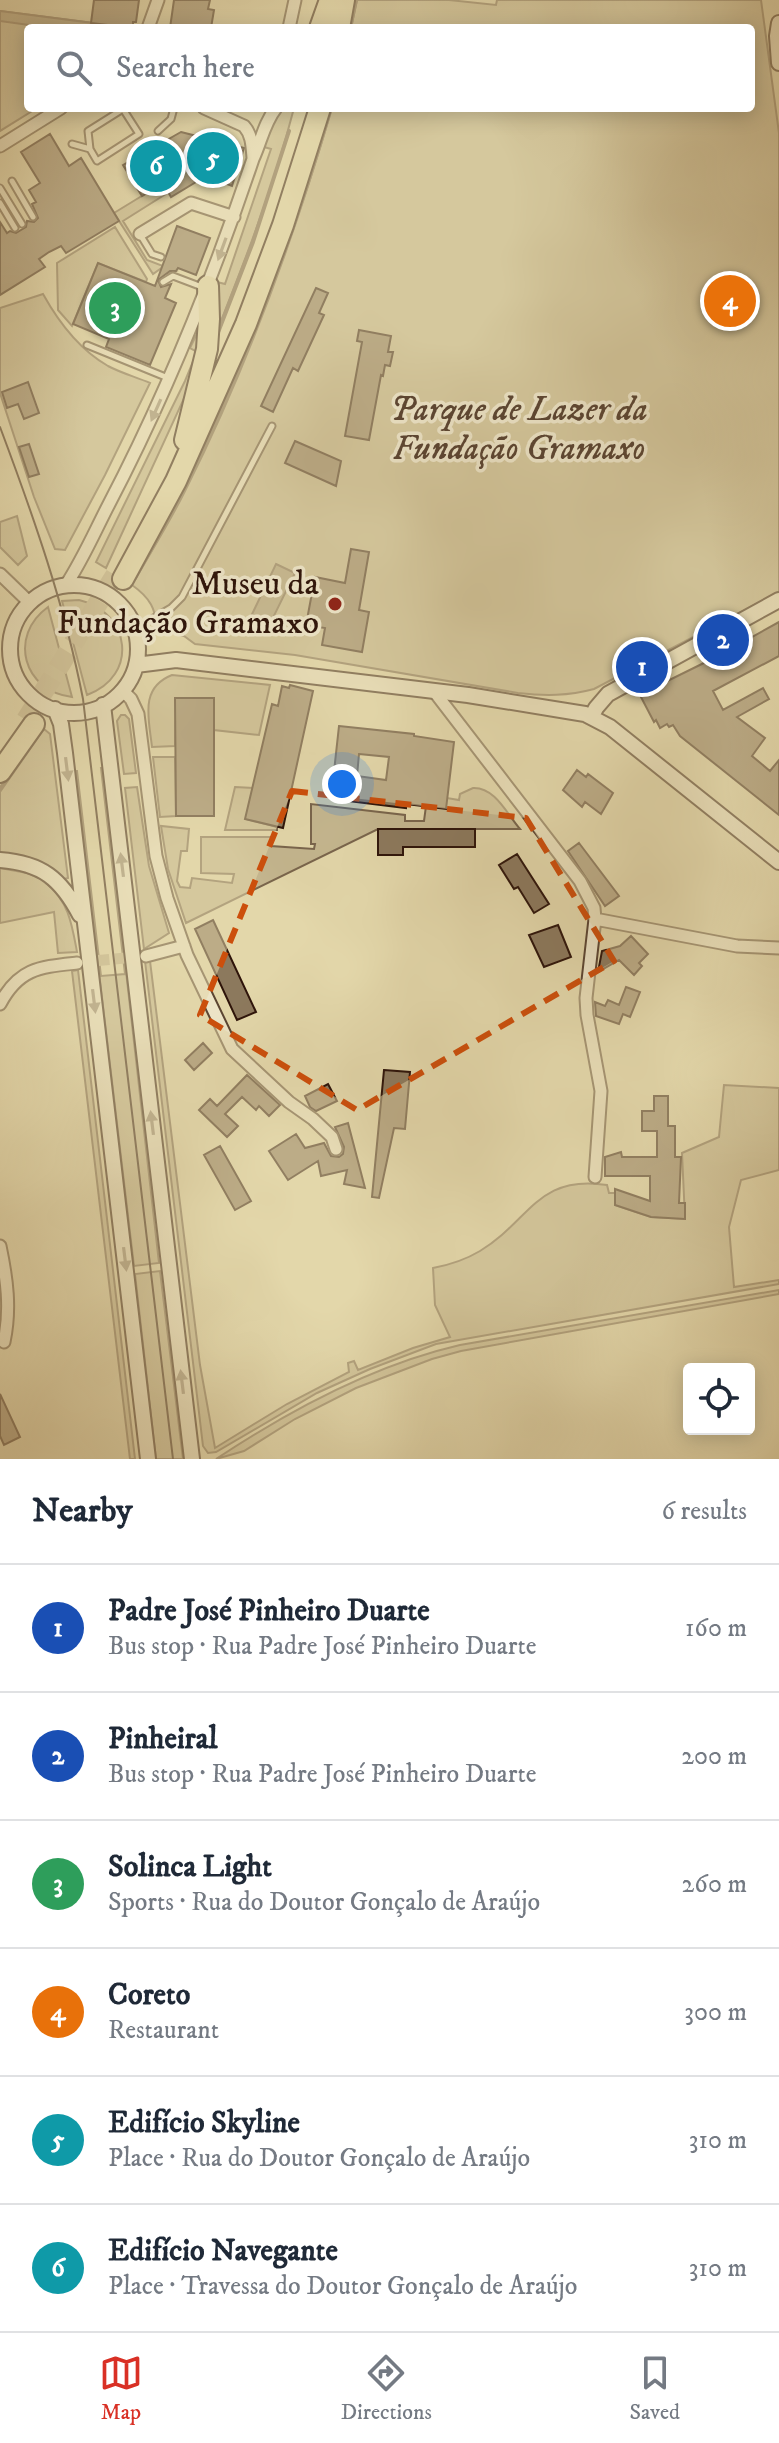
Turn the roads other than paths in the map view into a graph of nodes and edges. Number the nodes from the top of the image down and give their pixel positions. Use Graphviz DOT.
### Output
graph roads {
  1 [pos="158,0"];
  2 [pos="295,0"];
  3 [pos="330,0"];
  4 [pos="337,0"];
  5 [pos="344,0"];
  6 [pos="779,23"];
  7 [pos="149,24"];
  8 [pos="290,24"];
  9 [pos="321,24"];
  10 [pos="332,24"];
  11 [pos="340,24"];
  12 [pos="779,63"];
  13 [pos="55,112"];
  14 [pos="118,112"];
  15 [pos="125,112"];
  16 [pos="172,112"];
  17 [pos="213,112"];
  18 [pos="273,112"];
  19 [pos="310,112"];
  20 [pos="319,112"];
  21 [pos="158,131"];
  22 [pos="72,144"];
  23 [pos="0,146"];
  24 [pos="90,149"];
  25 [pos="253,159"];
  26 [pos="12,181"];
  27 [pos="0,188"];
  28 [pos="0,203"];
  29 [pos="33,217"];
  30 [pos="234,217"];
  31 [pos="140,234"];
  32 [pos="161,257"];
  33 [pos="163,282"];
  34 [pos="208,288"];
  35 [pos="87,345"];
  36 [pos="170,379"];
  37 [pos="272,426"];
  38 [pos="184,444"];
  39 [pos="0,574"];
  40 [pos="66,585"];
  41 [pos="779,600"];
  42 [pos="30,603"];
  43 [pos="14,625"];
  44 [pos="135,629"];
  45 [pos="0,633"];
  46 [pos="138,645"];
  47 [pos="0,658"];
  48 [pos="176,660"];
  49 [pos="136,665"];
  50 [pos="13,668"];
  51 [pos="122,690"];
  52 [pos="433,690"];
  53 [pos="103,705"];
  54 [pos="55,709"];
  55 [pos="592,716"];
  56 [pos="0,758"];
  57 [pos="0,772"];
  58 [pos="0,860"];
  59 [pos="779,862"];
  60 [pos="595,919"];
  61 [pos="85,924"];
  62 [pos="184,946"];
  63 [pos="779,948"];
  64 [pos="146,956"];
  65 [pos="77,963"];
  66 [pos="0,1004"];
  67 [pos="336,1149"];
  68 [pos="595,1177"];
  69 [pos="0,1246"];
  70 [pos="4,1342"];
  71 [pos="148,1459"];
  72 [pos="192,1459"];
  1 -- 7 [label="street"];
  2 -- 8 [label="street"];
  3 -- 9 [label="highway"];
  4 -- 10 [label="highway"];
  5 -- 11 [label="highway"];
  6 -- 12 [label="main road"];
  13 -- 23 [label="street"];
  14 -- 24 [label="lane"];
  15 -- 24 [label="lane"];
  16 -- 21 [label="lane"];
  17 -- 25 [label="street"];
  18 -- 25 [label="street"];
  19 -- 38 [label="highway"];
  20 -- 38 [label="highway"];
  22 -- 24 [label="lane"];
  25 -- 30 [label="street"];
  26 -- 29 [label="lane"];
  27 -- 28 [label="lane"];
  30 -- 31 [label="street"];
  30 -- 34 [label="street, one-way"];
  31 -- 32 [label="lane"];
  33 -- 34 [label="lane"];
  34 -- 36 [label="street"];
  34 -- 38 [label="highway"];
  35 -- 36 [label="lane"];
  36 -- 40 [label="street, one-way"];
  37 -- 44 [label="lane"];
  39 -- 42 [label="street"];
  40 -- 42 [label="main road"];
  40 -- 44 [label="main road"];
  41 -- 55 [label="main road"];
  42 -- 43 [label="main road"];
  43 -- 45 [label="main road"];
  43 -- 50 [label="main road"];
  44 -- 46 [label="main road"];
  46 -- 48 [label="main road"];
  46 -- 49 [label="main road"];
  47 -- 50 [label="main road"];
  48 -- 49 [label="main road"];
  48 -- 52 [label="main road"];
  49 -- 51 [label="main road"];
  50 -- 54 [label="main road"];
  51 -- 53 [label="main road"];
  51 -- 62 [label="street"];
  52 -- 55 [label="main road"];
  52 -- 60 [label="street"];
  53 -- 54 [label="main road"];
  72 -- 53 [label="main road, one-way"];
  54 -- 61 [label="main road, one-way"];
  55 -- 59 [label="main road"];
  56 -- 57 [label="highway"];
  58 -- 61 [label="main road"];
  60 -- 63 [label="street"];
  60 -- 68 [label="street"];
  61 -- 71 [label="main road, one-way"];
  62 -- 64 [label="street"];
  62 -- 67 [label="street"];
  65 -- 66 [label="street"];
  69 -- 70 [label="street"];
}
